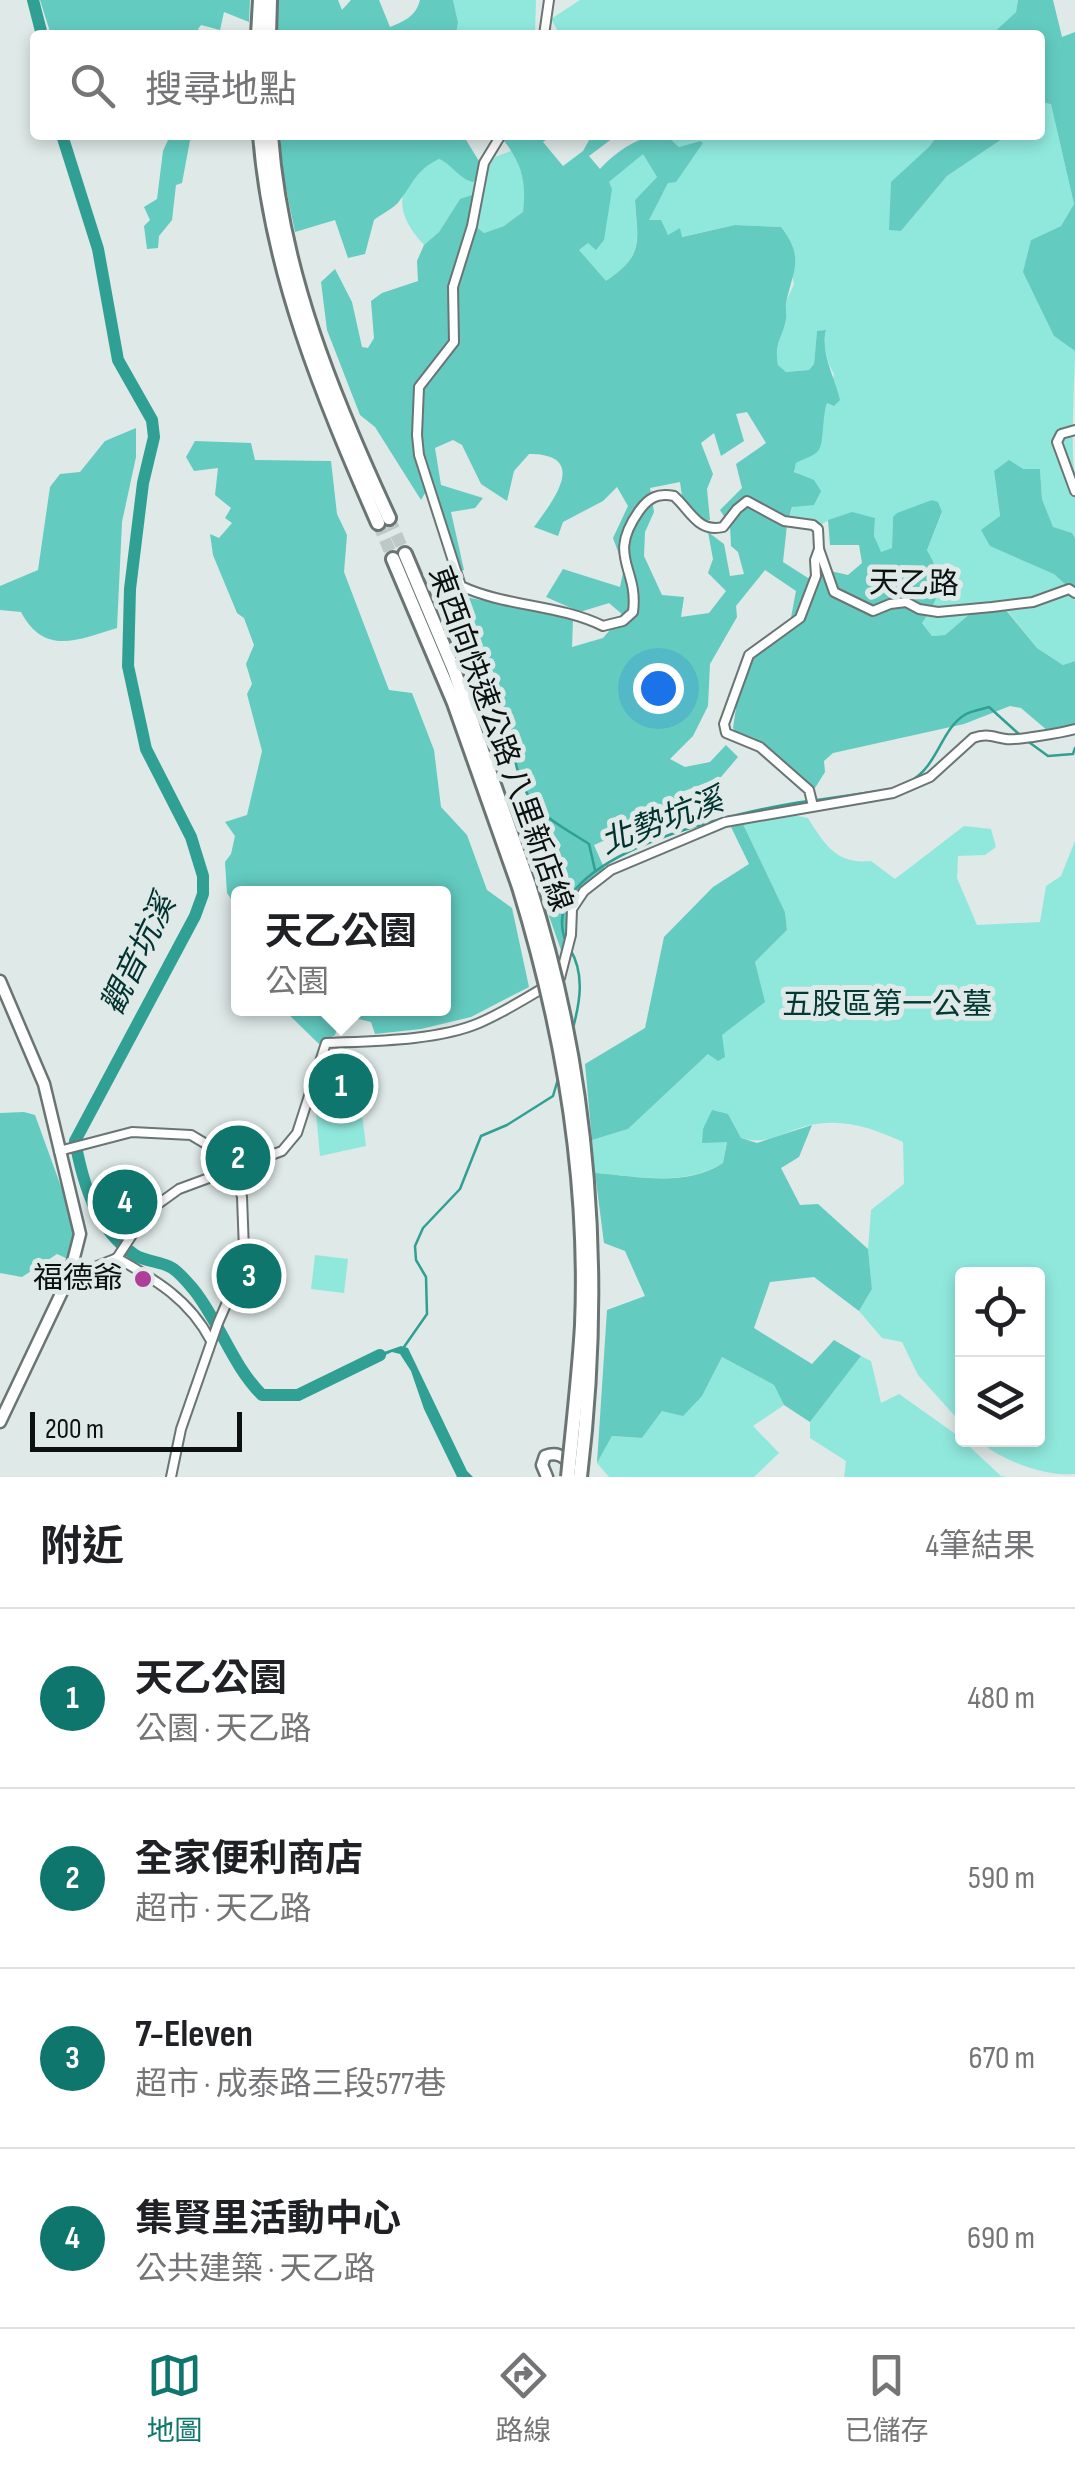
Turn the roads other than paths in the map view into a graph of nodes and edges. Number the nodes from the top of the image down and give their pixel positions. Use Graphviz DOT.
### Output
graph roads {
  1 [pos="260,0"];
  2 [pos="270,0"];
  3 [pos="549,0"];
  4 [pos="258,30"];
  5 [pos="268,30"];
  6 [pos="545,30"];
  7 [pos="261,140"];
  8 [pos="271,140"];
  9 [pos="499,140"];
  10 [pos="292,287"];
  11 [pos="1075,430"];
  12 [pos="1075,491"];
  13 [pos="384,521"];
  14 [pos="819,549"];
  15 [pos="399,556"];
  16 [pos="1075,593"];
  17 [pos="1075,729"];
  18 [pos="813,806"];
  19 [pos="524,886"];
  20 [pos="0,981"];
  21 [pos="63,1150"];
  22 [pos="234,1169"];
  23 [pos="117,1258"];
  24 [pos="69,1277"];
  25 [pos="211,1341"];
  26 [pos="0,1422"];
  27 [pos="170,1477"];
  28 [pos="546,1477"];
  29 [pos="568,1477"];
  30 [pos="583,1477"];
  1 -- 4 [label="highway"];
  2 -- 5 [label="highway"];
  3 -- 6 [label="street"];
  7 -- 10 [label="highway"];
  8 -- 10 [label="highway"];
  9 -- 14 [label="street"];
  10 -- 13 [label="highway"];
  11 -- 12 [label="street"];
  14 -- 16 [label="street, 天乙路"];
  14 -- 18 [label="street"];
  15 -- 19 [label="highway, 東西向快速公路 八里新店線"];
  17 -- 18 [label="street"];
  18 -- 22 [label="street"];
  19 -- 29 [label="highway, 東西向快速公路 八里新店線, bridge"];
  19 -- 30 [label="highway, 東西向快速公路 八里新店線, bridge"];
  20 -- 21 [label="street"];
  21 -- 22 [label="street"];
  21 -- 24 [label="street"];
  22 -- 23 [label="street"];
  22 -- 25 [label="street"];
  23 -- 24 [label="street"];
  23 -- 25 [label="street"];
  24 -- 26 [label="street"];
  25 -- 27 [label="street"];
  28 -- 30 [label="street"];
}
